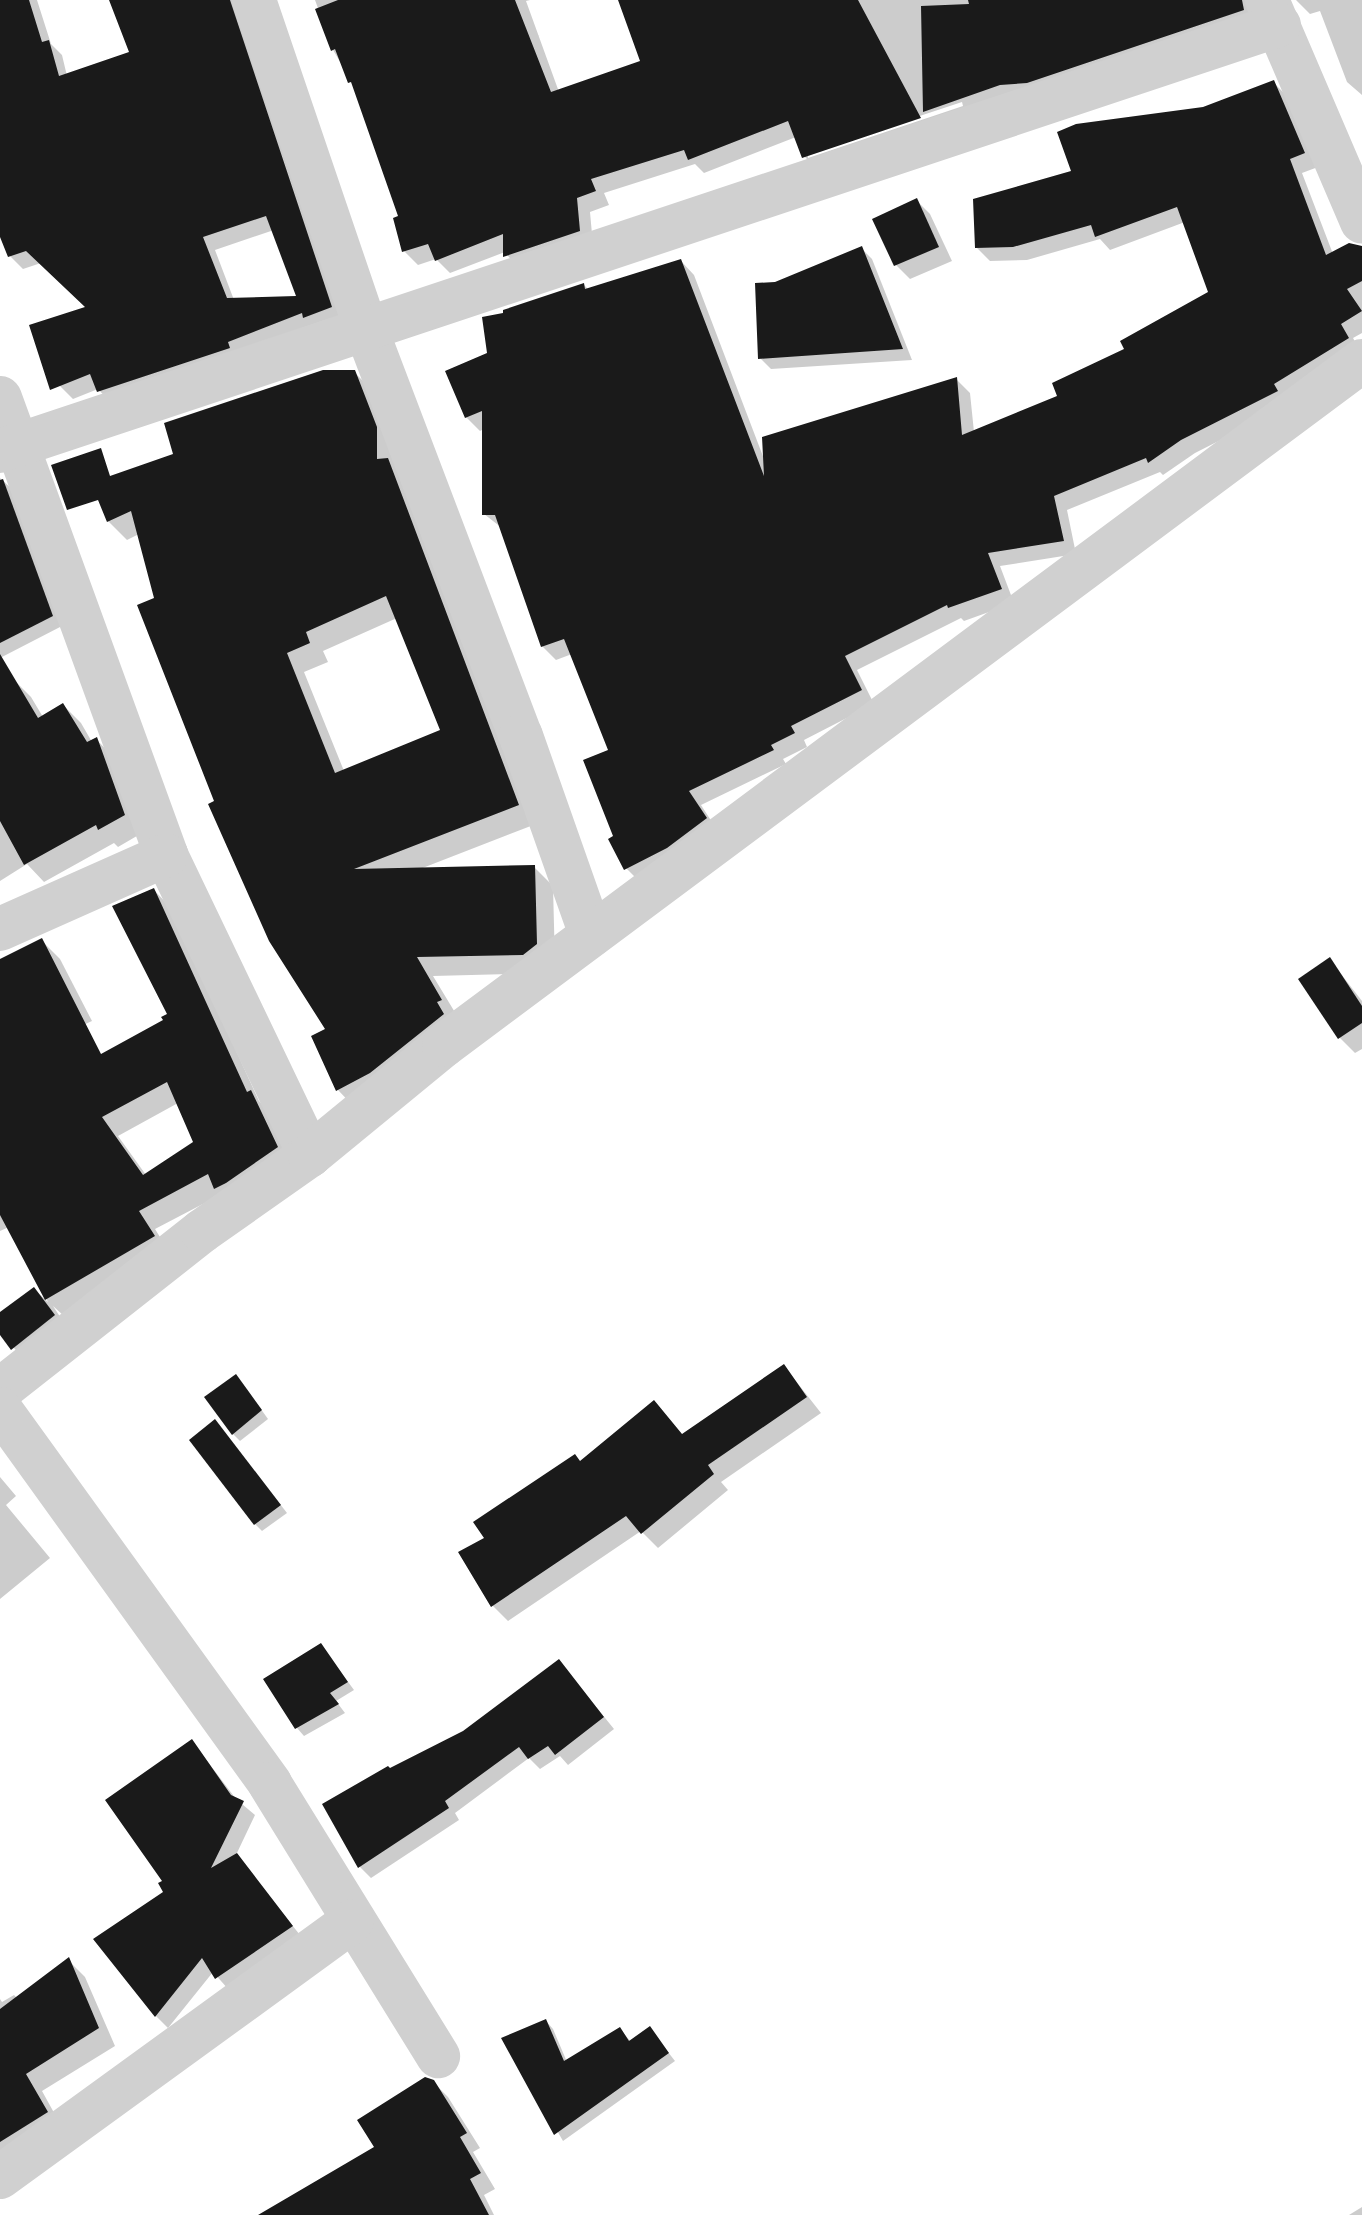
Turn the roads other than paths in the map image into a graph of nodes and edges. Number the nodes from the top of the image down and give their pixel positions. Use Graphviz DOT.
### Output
graph roads {
  1 [pos="254,0"];
  2 [pos="1273,12"];
  3 [pos="1362,222"];
  4 [pos="366,329"];
  5 [pos="1362,361"];
  6 [pos="0,398"];
  7 [pos="8,448"];
  8 [pos="166,855"];
  9 [pos="0,929"];
  10 [pos="591,935"];
  11 [pos="310,1155"];
  12 [pos="0,1390"];
  13 [pos="0,1409"];
  14 [pos="352,1921"];
  15 [pos="438,2056"];
  16 [pos="0,2177"];
  1 -- 4 [label="street"];
  2 -- 3 [label="street"];
  2 -- 4 [label="street"];
  4 -- 7 [label="street"];
  4 -- 10 [label="street"];
  5 -- 10 [label="street"];
  6 -- 7 [label="street"];
  7 -- 8 [label="street"];
  8 -- 9 [label="street"];
  8 -- 11 [label="street"];
  10 -- 11 [label="street"];
  11 -- 12 [label="street"];
  13 -- 14 [label="street"];
  14 -- 15 [label="street"];
  14 -- 16 [label="street"];
}
